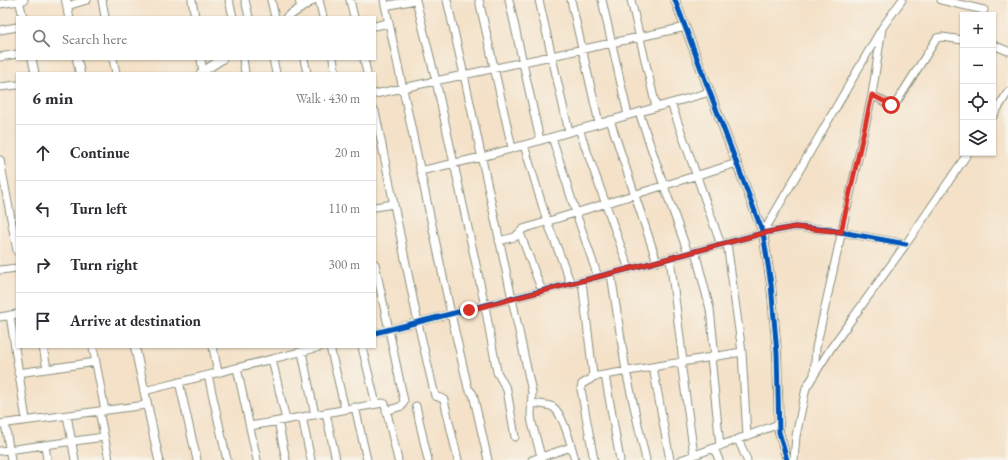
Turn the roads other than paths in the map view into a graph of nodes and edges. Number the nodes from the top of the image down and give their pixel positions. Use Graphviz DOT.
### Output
graph roads {
  1 [pos="21,0"];
  2 [pos="88,0"];
  3 [pos="102,0"];
  4 [pos="192,0"];
  5 [pos="230,0"];
  6 [pos="245,0"];
  7 [pos="271,0"];
  8 [pos="313,0"];
  9 [pos="319,0"];
  10 [pos="350,0"];
  11 [pos="416,0"];
  12 [pos="447,0"];
  13 [pos="479,0"];
  14 [pos="509,0"];
  15 [pos="539,0"];
  16 [pos="571,0"];
  17 [pos="602,0"];
  18 [pos="631,0"];
  19 [pos="675,0"];
  20 [pos="902,0"];
  21 [pos="941,0"];
  22 [pos="67,3"];
  23 [pos="384,3"];
  24 [pos="0,4"];
  25 [pos="984,10"];
  26 [pos="295,11"];
  27 [pos="23,16"];
  28 [pos="69,16"];
  29 [pos="106,16"];
  30 [pos="195,16"];
  31 [pos="234,16"];
  32 [pos="249,16"];
  33 [pos="275,16"];
  34 [pos="323,16"];
  35 [pos="354,16"];
  36 [pos="388,23"];
  37 [pos="376,26"];
  38 [pos="16,27"];
  39 [pos="686,27"];
  40 [pos="882,28"];
  41 [pos="0,30"];
  42 [pos="639,37"];
  43 [pos="960,40"];
  44 [pos="611,43"];
  45 [pos="996,46"];
  46 [pos="582,50"];
  47 [pos="1008,51"];
  48 [pos="16,54"];
  49 [pos="551,56"];
  50 [pos="0,57"];
  51 [pos="32,60"];
  52 [pos="78,60"];
  53 [pos="113,60"];
  54 [pos="201,60"];
  55 [pos="220,60"];
  56 [pos="243,60"];
  57 [pos="273,60"];
  58 [pos="304,60"];
  59 [pos="333,60"];
  60 [pos="364,60"];
  61 [pos="523,62"];
  62 [pos="493,69"];
  63 [pos="35,72"];
  64 [pos="80,72"];
  65 [pos="116,72"];
  66 [pos="202,72"];
  67 [pos="245,72"];
  68 [pos="276,72"];
  69 [pos="307,72"];
  70 [pos="336,72"];
  71 [pos="367,72"];
  72 [pos="464,75"];
  73 [pos="436,81"];
  74 [pos="16,85"];
  75 [pos="0,87"];
  76 [pos="402,88"];
  77 [pos="710,92"];
  78 [pos="1008,92"];
  79 [pos="376,94"];
  80 [pos="872,95"];
  81 [pos="671,103"];
  82 [pos="656,107"];
  83 [pos="996,111"];
  84 [pos="639,112"];
  85 [pos="628,115"];
  86 [pos="376,116"];
  87 [pos="610,120"];
  88 [pos="600,123"];
  89 [pos="579,129"];
  90 [pos="569,132"];
  91 [pos="552,137"];
  92 [pos="540,140"];
  93 [pos="524,145"];
  94 [pos="512,148"];
  95 [pos="966,156"];
  96 [pos="482,157"];
  97 [pos="0,160"];
  98 [pos="453,163"];
  99 [pos="737,163"];
  100 [pos="420,171"];
  101 [pos="696,176"];
  102 [pos="664,186"];
  103 [pos="635,195"];
  104 [pos="393,204"];
  105 [pos="606,204"];
  106 [pos="376,207"];
  107 [pos="576,212"];
  108 [pos="547,221"];
  109 [pos="15,228"];
  110 [pos="841,232"];
  111 [pos="520,233"];
  112 [pos="764,233"];
  113 [pos="16,240"];
  114 [pos="499,241"];
  115 [pos="724,244"];
  116 [pos="906,244"];
  117 [pos="692,252"];
  118 [pos="670,258"];
  119 [pos="657,262"];
  120 [pos="16,268"];
  121 [pos="376,269"];
  122 [pos="628,269"];
  123 [pos="0,270"];
  124 [pos="611,274"];
  125 [pos="598,277"];
  126 [pos="582,281"];
  127 [pos="571,284"];
  128 [pos="542,291"];
  129 [pos="512,299"];
  130 [pos="485,306"];
  131 [pos="451,314"];
  132 [pos="13,315"];
  133 [pos="0,316"];
  134 [pos="418,323"];
  135 [pos="388,330"];
  136 [pos="376,333"];
  137 [pos="43,348"];
  138 [pos="92,348"];
  139 [pos="135,348"];
  140 [pos="213,348"];
  141 [pos="316,348"];
  142 [pos="330,348"];
  143 [pos="362,348"];
  144 [pos="302,352"];
  145 [pos="742,352"];
  146 [pos="713,357"];
  147 [pos="272,359"];
  148 [pos="96,362"];
  149 [pos="682,362"];
  150 [pos="652,367"];
  151 [pos="237,368"];
  152 [pos="46,369"];
  153 [pos="626,371"];
  154 [pos="18,372"];
  155 [pos="218,372"];
  156 [pos="208,375"];
  157 [pos="605,375"];
  158 [pos="814,375"];
  159 [pos="592,377"];
  160 [pos="179,382"];
  161 [pos="144,391"];
  162 [pos="531,403"];
  163 [pos="376,404"];
  164 [pos="146,405"];
  165 [pos="416,406"];
  166 [pos="355,407"];
  167 [pos="345,409"];
  168 [pos="102,411"];
  169 [pos="386,411"];
  170 [pos="326,413"];
  171 [pos="67,415"];
  172 [pos="315,415"];
  173 [pos="302,417"];
  174 [pos="26,420"];
  175 [pos="286,420"];
  176 [pos="278,422"];
  177 [pos="2,424"];
  178 [pos="779,424"];
  179 [pos="250,426"];
  180 [pos="747,436"];
  181 [pos="104,437"];
  182 [pos="515,437"];
  183 [pos="738,439"];
  184 [pos="72,442"];
  185 [pos="45,445"];
  186 [pos="717,447"];
  187 [pos="571,448"];
  188 [pos="9,450"];
  189 [pos="0,451"];
  190 [pos="694,456"];
  191 [pos="542,458"];
  192 [pos="11,460"];
  193 [pos="48,460"];
  194 [pos="76,460"];
  195 [pos="109,460"];
  196 [pos="159,460"];
  197 [pos="197,460"];
  198 [pos="227,460"];
  199 [pos="257,460"];
  200 [pos="286,460"];
  201 [pos="311,460"];
  202 [pos="336,460"];
  203 [pos="367,460"];
  204 [pos="398,460"];
  205 [pos="428,460"];
  206 [pos="458,460"];
  207 [pos="488,460"];
  208 [pos="532,460"];
  209 [pos="575,460"];
  210 [pos="594,460"];
  211 [pos="620,460"];
  212 [pos="646,460"];
  213 [pos="670,460"];
  214 [pos="681,460"];
  215 [pos="719,460"];
  216 [pos="747,460"];
  217 [pos="788,460"];
  218 [pos="794,460"];
  1 -- 24 [label="street"];
  1 -- 27 [label="street"];
  2 -- 22 [label="street"];
  3 -- 29 [label="street"];
  4 -- 30 [label="street"];
  5 -- 31 [label="street"];
  6 -- 32 [label="street"];
  7 -- 33 [label="street"];
  8 -- 26 [label="street"];
  9 -- 34 [label="street"];
  10 -- 35 [label="street"];
  11 -- 23 [label="street"];
  11 -- 73 [label="street"];
  12 -- 72 [label="street"];
  13 -- 62 [label="street"];
  14 -- 61 [label="street"];
  15 -- 49 [label="street"];
  16 -- 46 [label="street"];
  17 -- 44 [label="street"];
  18 -- 42 [label="street"];
  19 -- 39 [label="street"];
  20 -- 40 [label="street"];
  21 -- 25 [label="street"];
  22 -- 28 [label="street"];
  23 -- 36 [label="street"];
  36 -- 37 [label="street"];
  36 -- 76 [label="street"];
  38 -- 41 [label="street"];
  39 -- 42 [label="street"];
  39 -- 77 [label="street"];
  40 -- 80 [label="street"];
  40 -- 112 [label="street"];
  42 -- 44 [label="street"];
  42 -- 82 [label="street"];
  43 -- 80 [label="street"];
  44 -- 46 [label="street"];
  44 -- 85 [label="street"];
  45 -- 47 [label="street"];
  46 -- 49 [label="street"];
  46 -- 88 [label="street"];
  48 -- 50 [label="street"];
  49 -- 61 [label="street"];
  49 -- 90 [label="street"];
  51 -- 63 [label="street"];
  52 -- 64 [label="street"];
  53 -- 65 [label="street"];
  54 -- 66 [label="street"];
  55 -- 66 [label="street"];
  56 -- 67 [label="street"];
  57 -- 68 [label="street"];
  58 -- 69 [label="street"];
  59 -- 70 [label="street"];
  60 -- 71 [label="street"];
  61 -- 62 [label="street"];
  61 -- 92 [label="street"];
  62 -- 72 [label="street"];
  62 -- 94 [label="street"];
  72 -- 73 [label="street"];
  72 -- 96 [label="street"];
  73 -- 76 [label="street"];
  73 -- 98 [label="street"];
  74 -- 75 [label="street"];
  76 -- 79 [label="street"];
  76 -- 100 [label="street"];
  77 -- 81 [label="street"];
  77 -- 99 [label="street"];
  78 -- 83 [label="street"];
  80 -- 110 [label="street"];
  81 -- 82 [label="street"];
  81 -- 101 [label="street"];
  82 -- 84 [label="street"];
  84 -- 85 [label="street"];
  84 -- 102 [label="street"];
  85 -- 87 [label="street"];
  86 -- 104 [label="street"];
  87 -- 88 [label="street"];
  87 -- 103 [label="street"];
  88 -- 89 [label="street"];
  89 -- 90 [label="street"];
  89 -- 105 [label="street"];
  90 -- 91 [label="street"];
  91 -- 92 [label="street"];
  91 -- 107 [label="street"];
  92 -- 93 [label="street"];
  93 -- 94 [label="street"];
  93 -- 108 [label="street"];
  94 -- 96 [label="street"];
  95 -- 116 [label="street"];
  96 -- 98 [label="street"];
  96 -- 114 [label="street"];
  97 -- 109 [label="street"];
  98 -- 100 [label="street"];
  98 -- 130 [label="street"];
  99 -- 101 [label="street"];
  99 -- 112 [label="street"];
  100 -- 131 [label="street"];
  101 -- 102 [label="street"];
  101 -- 115 [label="street"];
  102 -- 103 [label="street"];
  102 -- 117 [label="street"];
  103 -- 105 [label="street"];
  103 -- 119 [label="street"];
  104 -- 106 [label="street"];
  104 -- 134 [label="street"];
  105 -- 107 [label="street"];
  105 -- 122 [label="street"];
  107 -- 108 [label="street"];
  107 -- 125 [label="street"];
  108 -- 111 [label="street"];
  108 -- 127 [label="street"];
  109 -- 113 [label="street"];
  110 -- 112 [label="street"];
  110 -- 116 [label="street"];
  110 -- 158 [label="street"];
  111 -- 114 [label="street"];
  111 -- 128 [label="street"];
  112 -- 115 [label="street"];
  112 -- 178 [label="street"];
  114 -- 129 [label="street"];
  115 -- 117 [label="street"];
  115 -- 145 [label="street"];
  116 -- 158 [label="street"];
  117 -- 118 [label="street"];
  117 -- 146 [label="street"];
  118 -- 119 [label="street"];
  118 -- 149 [label="street"];
  119 -- 122 [label="street"];
  120 -- 123 [label="street"];
  121 -- 135 [label="street"];
  122 -- 124 [label="street"];
  124 -- 125 [label="street"];
  124 -- 153 [label="street"];
  125 -- 126 [label="street"];
  126 -- 127 [label="street"];
  126 -- 159 [label="street"];
  127 -- 128 [label="street"];
  128 -- 129 [label="street"];
  129 -- 130 [label="street"];
  129 -- 162 [label="street"];
  130 -- 131 [label="street"];
  130 -- 182 [label="street"];
  131 -- 134 [label="street"];
  131 -- 207 [label="street"];
  132 -- 133 [label="street"];
  132 -- 154 [label="street"];
  134 -- 135 [label="street"];
  134 -- 206 [label="street"];
  135 -- 136 [label="street"];
  135 -- 169 [label="street"];
  137 -- 152 [label="street"];
  138 -- 148 [label="street"];
  139 -- 161 [label="street"];
  140 -- 155 [label="street"];
  141 -- 144 [label="street"];
  142 -- 167 [label="street"];
  143 -- 163 [label="street"];
  144 -- 147 [label="street"];
  144 -- 172 [label="street"];
  145 -- 146 [label="street"];
  145 -- 180 [label="street"];
  146 -- 149 [label="street"];
  146 -- 186 [label="street"];
  147 -- 151 [label="street"];
  147 -- 175 [label="street"];
  148 -- 152 [label="street"];
  148 -- 168 [label="street"];
  149 -- 150 [label="street"];
  149 -- 190 [label="street"];
  150 -- 153 [label="street"];
  150 -- 213 [label="street"];
  151 -- 155 [label="street"];
  151 -- 179 [label="street"];
  152 -- 154 [label="street"];
  153 -- 157 [label="street"];
  153 -- 212 [label="street"];
  154 -- 174 [label="street"];
  155 -- 156 [label="street"];
  156 -- 160 [label="street"];
  156 -- 198 [label="street"];
  157 -- 159 [label="street"];
  157 -- 211 [label="street"];
  158 -- 218 [label="street"];
  159 -- 210 [label="street"];
  160 -- 161 [label="street"];
  160 -- 197 [label="street"];
  161 -- 164 [label="street"];
  162 -- 187 [label="street"];
  162 -- 191 [label="street"];
  163 -- 166 [label="street"];
  163 -- 169 [label="street"];
  164 -- 168 [label="street"];
  164 -- 196 [label="street"];
  165 -- 205 [label="street"];
  166 -- 167 [label="street"];
  166 -- 203 [label="street"];
  167 -- 170 [label="street"];
  168 -- 171 [label="street"];
  168 -- 181 [label="street"];
  169 -- 204 [label="street"];
  170 -- 172 [label="street"];
  170 -- 202 [label="street"];
  171 -- 174 [label="street"];
  171 -- 184 [label="street"];
  172 -- 173 [label="street"];
  173 -- 175 [label="street"];
  173 -- 201 [label="street"];
  174 -- 177 [label="street"];
  175 -- 176 [label="street"];
  176 -- 179 [label="street"];
  176 -- 200 [label="street"];
  177 -- 188 [label="street"];
  178 -- 180 [label="street"];
  178 -- 217 [label="street"];
  179 -- 199 [label="street"];
  180 -- 183 [label="street"];
  181 -- 184 [label="street"];
  181 -- 195 [label="street"];
  183 -- 186 [label="street"];
  183 -- 216 [label="street"];
  184 -- 185 [label="street"];
  184 -- 194 [label="street"];
  185 -- 188 [label="street"];
  185 -- 193 [label="street"];
  186 -- 190 [label="street"];
  186 -- 215 [label="street"];
  187 -- 191 [label="street"];
  187 -- 209 [label="street"];
  188 -- 189 [label="street"];
  188 -- 192 [label="street"];
  190 -- 214 [label="street"];
  191 -- 208 [label="street"];
}
